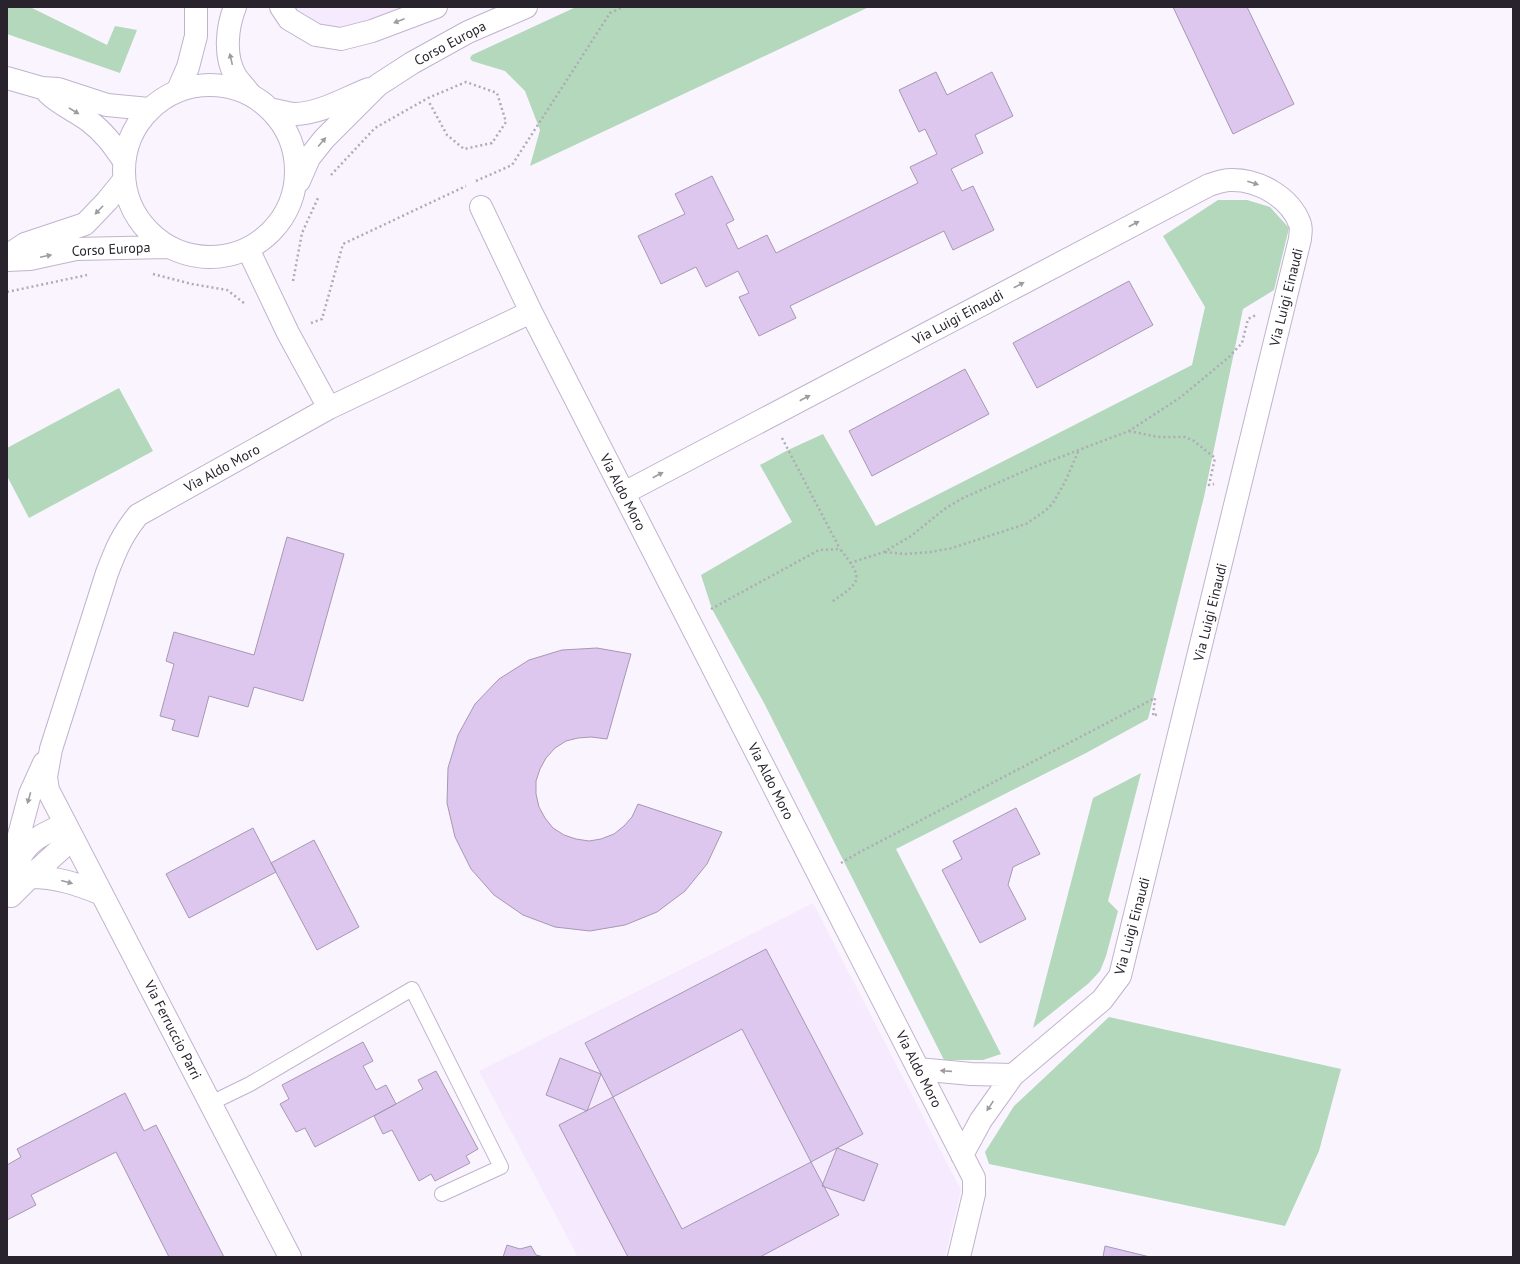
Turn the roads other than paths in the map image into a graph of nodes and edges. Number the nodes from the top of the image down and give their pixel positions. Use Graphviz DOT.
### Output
graph roads {
  1 [pos="196,7"];
  2 [pos="235,7"];
  3 [pos="280,7"];
  4 [pos="436,7"];
  5 [pos="526,7"];
  6 [pos="7,78"];
  7 [pos="378,85"];
  8 [pos="42,88"];
  9 [pos="178,90"];
  10 [pos="249,93"];
  11 [pos="149,109"];
  12 [pos="273,110"];
  13 [pos="124,171"];
  14 [pos="296,188"];
  15 [pos="482,207"];
  16 [pos="167,247"];
  17 [pos="248,249"];
  18 [pos="7,256"];
  19 [pos="7,260"];
  20 [pos="531,312"];
  21 [pos="329,408"];
  22 [pos="624,493"];
  23 [pos="51,749"];
  24 [pos="55,803"];
  25 [pos="69,830"];
  26 [pos="30,876"];
  27 [pos="102,894"];
  28 [pos="9,902"];
  29 [pos="918,1069"];
  30 [pos="1013,1075"];
  31 [pos="210,1103"];
  32 [pos="962,1155"];
  33 [pos="442,1194"];
  34 [pos="290,1257"];
  35 [pos="959,1257"];
  1 -- 9 [label="street"];
  10 -- 2 [label="street, one-way"];
  4 -- 3 [label="street, one-way"];
  5 -- 7 [label="street, Corso Europa"];
  6 -- 8 [label="street"];
  7 -- 12 [label="street, Corso Europa"];
  14 -- 7 [label="street, Corso Europa, one-way"];
  8 -- 11 [label="street"];
  8 -- 13 [label="street, one-way"];
  9 -- 10 [label="street"];
  9 -- 11 [label="street"];
  10 -- 12 [label="street"];
  11 -- 13 [label="street"];
  12 -- 14 [label="street"];
  13 -- 16 [label="street"];
  13 -- 18 [label="street, Corso Europa, one-way"];
  14 -- 17 [label="street, Corso Europa"];
  15 -- 20 [label="street, Via Aldo Moro"];
  16 -- 17 [label="street"];
  19 -- 16 [label="street, Corso Europa, one-way"];
  17 -- 21 [label="street"];
  20 -- 21 [label="street, Via Aldo Moro"];
  20 -- 22 [label="street, Via Aldo Moro"];
  21 -- 23 [label="street, Via Aldo Moro"];
  22 -- 29 [label="street, Via Aldo Moro"];
  22 -- 30 [label="street, Via Luigi Einaudi, one-way"];
  23 -- 24 [label="street, Via Aldo Moro"];
  23 -- 28 [label="street, Via Aldo Moro, one-way"];
  24 -- 25 [label="street, Via Ferruccio Parri"];
  25 -- 26 [label="street"];
  25 -- 27 [label="street, Via Ferruccio Parri"];
  25 -- 28 [label="street"];
  26 -- 27 [label="street, one-way"];
  26 -- 28 [label="street"];
  27 -- 31 [label="street, Via Ferruccio Parri"];
  30 -- 29 [label="street, one-way"];
  29 -- 32 [label="street, Via Aldo Moro"];
  30 -- 32 [label="street, Via Luigi Einaudi, one-way"];
  31 -- 33 [label="lane"];
  31 -- 34 [label="street, Via Ferruccio Parri"];
  32 -- 35 [label="street, Via Aldo Moro"];
}
